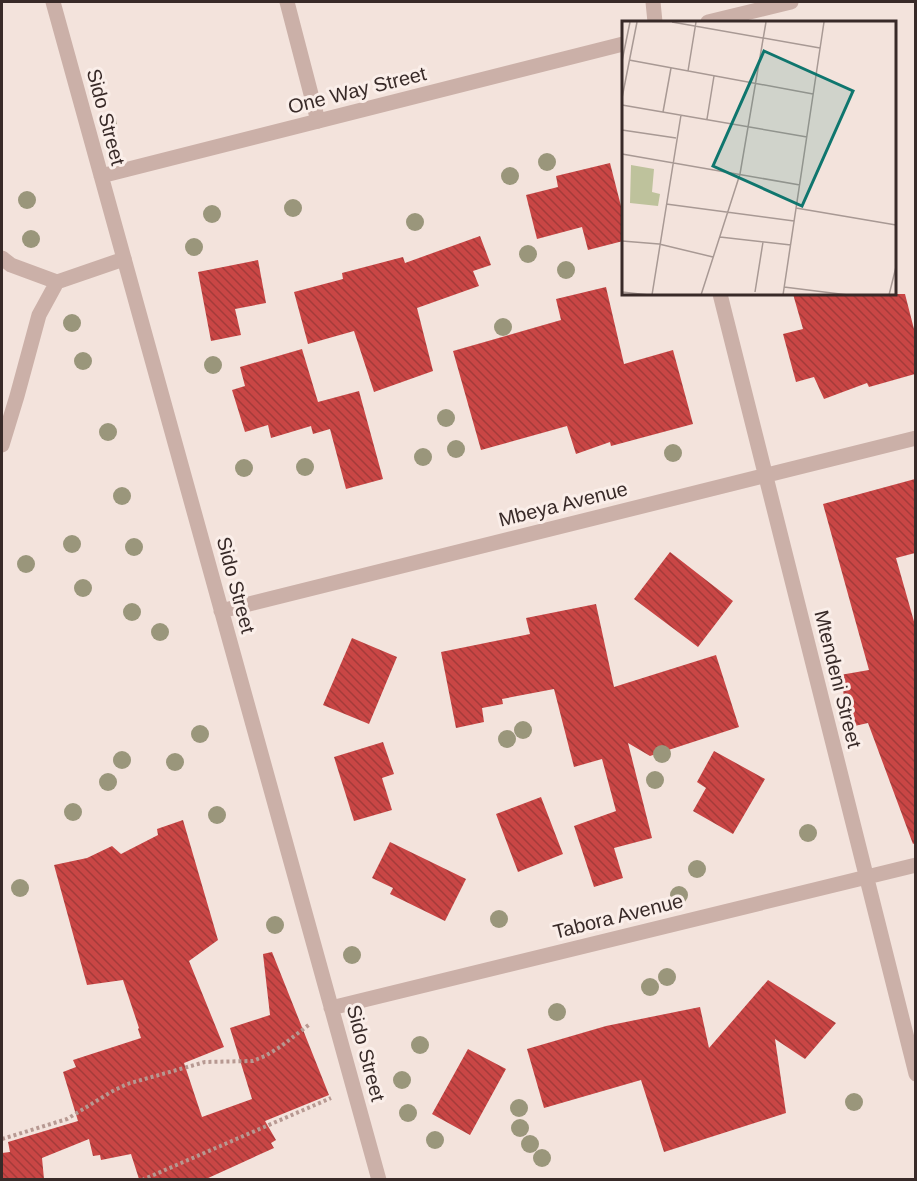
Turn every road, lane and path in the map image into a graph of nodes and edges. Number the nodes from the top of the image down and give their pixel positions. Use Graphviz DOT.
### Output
graph roads {
  1 [pos="53,2"];
  2 [pos="287,2"];
  3 [pos="652,2"];
  4 [pos="791,2"];
  5 [pos="655,21"];
  6 [pos="712,21"];
  7 [pos="622,44"];
  8 [pos="318,121"];
  9 [pos="101,176"];
  10 [pos="2,258"];
  11 [pos="124,259"];
  12 [pos="57,282"];
  13 [pos="720,296"];
  14 [pos="915,438"];
  15 [pos="2,445"];
  16 [pos="765,475"];
  17 [pos="221,611"];
  18 [pos="915,866"];
  19 [pos="866,878"];
  20 [pos="331,1008"];
  21 [pos="915,1074"];
  22 [pos="353,1088"];
  23 [pos="2,1139"];
  24 [pos="141,1179"];
  25 [pos="379,1179"];
  1 -- 9 [label="street, Sido Street"];
  2 -- 8 [label="street"];
  3 -- 5 [label="street"];
  4 -- 6 [label="street"];
  7 -- 8 [label="street, One Way Street"];
  8 -- 9 [label="street, One Way Street"];
  9 -- 11 [label="street, Sido Street"];
  10 -- 12 [label="street"];
  11 -- 12 [label="street"];
  11 -- 17 [label="street, Sido Street"];
  12 -- 15 [label="street"];
  13 -- 16 [label="street, Mtendeni Street"];
  14 -- 16 [label="street, Mbeya Avenue"];
  16 -- 17 [label="street, Mbeya Avenue"];
  16 -- 19 [label="street, Mtendeni Street"];
  17 -- 20 [label="street, Sido Street"];
  18 -- 19 [label="street, Tabora Avenue"];
  19 -- 20 [label="street, Tabora Avenue"];
  19 -- 21 [label="street, Mtendeni Street"];
  20 -- 22 [label="street, Sido Street"];
  20 -- 23 [label="path"];
  22 -- 24 [label="path"];
  22 -- 25 [label="street, Sido Street"];
}
